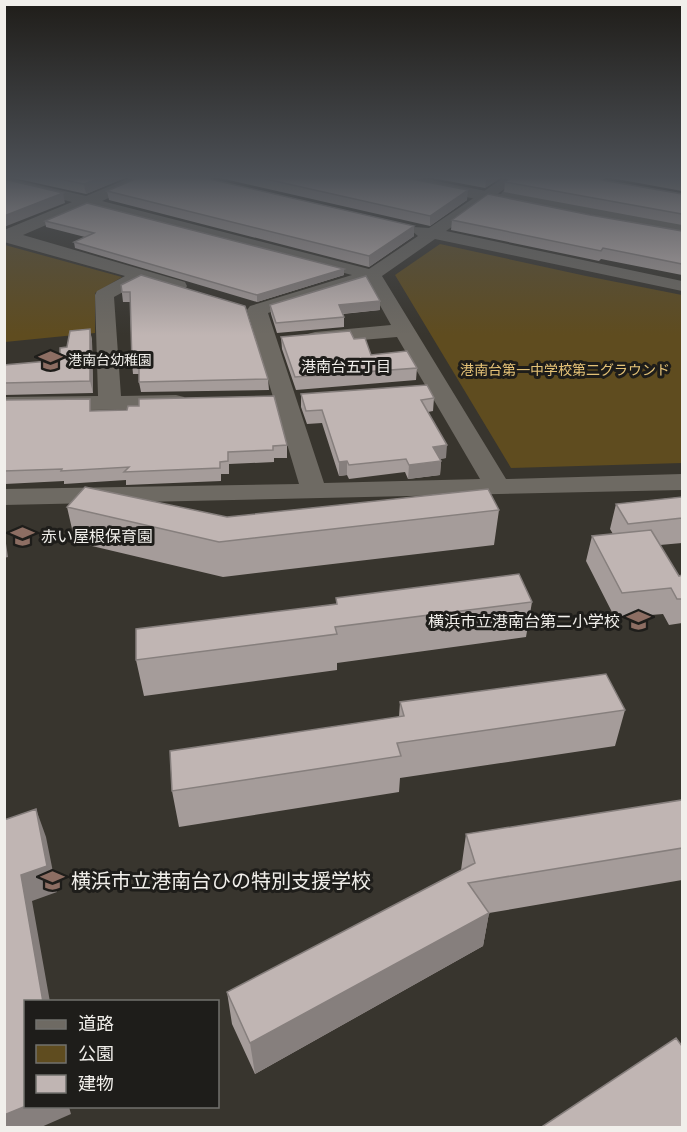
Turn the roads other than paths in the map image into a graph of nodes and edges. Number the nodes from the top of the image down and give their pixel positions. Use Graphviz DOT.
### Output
graph roads {
  1 [pos="20,230"];
  2 [pos="197,230"];
  3 [pos="667,230"];
  4 [pos="419,231"];
  5 [pos="682,233"];
  6 [pos="6,236"];
  7 [pos="141,275"];
  8 [pos="372,275"];
  9 [pos="682,286"];
  10 [pos="194,291"];
  11 [pos="405,330"];
  12 [pos="268,342"];
  13 [pos="437,388"];
  14 [pos="413,390"];
  15 [pos="308,397"];
  16 [pos="262,399"];
  17 [pos="285,399"];
  18 [pos="203,401"];
  19 [pos="110,403"];
  20 [pos="4,404"];
  21 [pos="682,482"];
  22 [pos="498,487"];
  23 [pos="314,491"];
  24 [pos="4,497"];
  1 -- 6 [label="street"];
  2 -- 8 [label="street"];
  3 -- 5 [label="street"];
  4 -- 8 [label="street"];
  4 -- 9 [label="street"];
  6 -- 7 [label="street"];
  7 -- 10 [label="street"];
  7 -- 19 [label="street"];
  8 -- 11 [label="street"];
  8 -- 12 [label="street"];
  11 -- 12 [label="street"];
  11 -- 13 [label="street"];
  12 -- 17 [label="street"];
  13 -- 14 [label="street"];
  13 -- 22 [label="street"];
  15 -- 17 [label="street"];
  16 -- 17 [label="street"];
  17 -- 23 [label="street"];
  18 -- 19 [label="street"];
  19 -- 20 [label="street"];
  21 -- 22 [label="street"];
  22 -- 23 [label="street"];
  23 -- 24 [label="street"];
}
